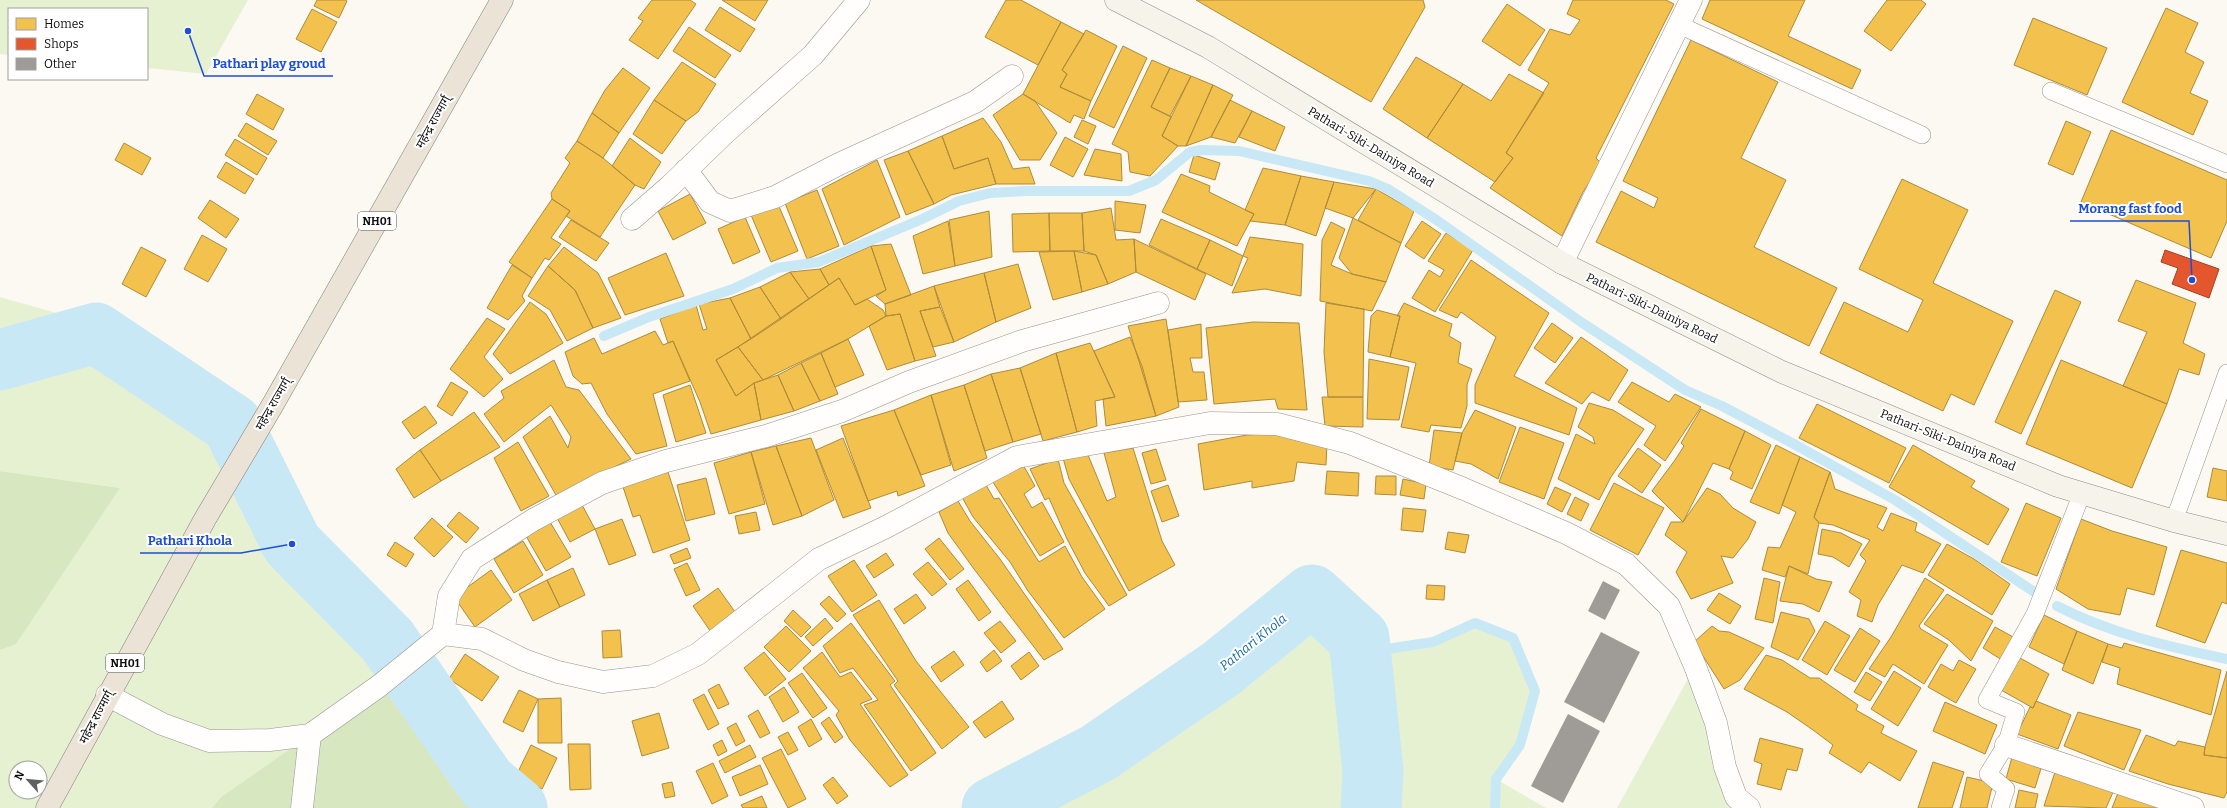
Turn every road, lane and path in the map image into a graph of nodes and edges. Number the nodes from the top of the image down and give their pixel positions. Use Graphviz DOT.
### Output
graph roads {
  1 [pos="502,0"];
  2 [pos="859,0"];
  3 [pos="1116,0"];
  4 [pos="1691,0"];
  5 [pos="1678,25"];
  6 [pos="1012,76"];
  7 [pos="2051,92"];
  8 [pos="1922,134"];
  9 [pos="2227,164"];
  10 [pos="686,170"];
  11 [pos="632,219"];
  12 [pos="1562,263"];
  13 [pos="1158,303"];
  14 [pos="2227,372"];
  15 [pos="2082,493"];
  16 [pos="2174,521"];
  17 [pos="2227,534"];
  18 [pos="436,640"];
  19 [pos="107,695"];
  20 [pos="310,735"];
  21 [pos="2006,745"];
  22 [pos="46,808"];
  23 [pos="302,808"];
  24 [pos="1749,808"];
  25 [pos="2000,808"];
  26 [pos="2193,808"];
  1 -- 19 [label="highway, महेन्द्र राज्मार्ग् / NH01"];
  2 -- 10 [label="street"];
  3 -- 12 [label="main road, Pathari-Siki-Dainiya Road"];
  4 -- 5 [label="street"];
  5 -- 8 [label="lane"];
  5 -- 12 [label="street"];
  6 -- 10 [label="street"];
  7 -- 9 [label="lane"];
  10 -- 11 [label="street"];
  12 -- 15 [label="main road, Pathari-Siki-Dainiya Road"];
  13 -- 18 [label="street"];
  14 -- 16 [label="lane"];
  15 -- 16 [label="main road, Pathari-Siki-Dainiya Road"];
  15 -- 21 [label="lane"];
  16 -- 17 [label="main road, Pathari-Siki-Dainiya Road"];
  18 -- 20 [label="street"];
  18 -- 24 [label="street"];
  19 -- 20 [label="street"];
  19 -- 22 [label="highway, महेन्द्र राज्मार्ग् / NH01"];
  20 -- 23 [label="street"];
  21 -- 25 [label="lane"];
  21 -- 26 [label="street"];
}
